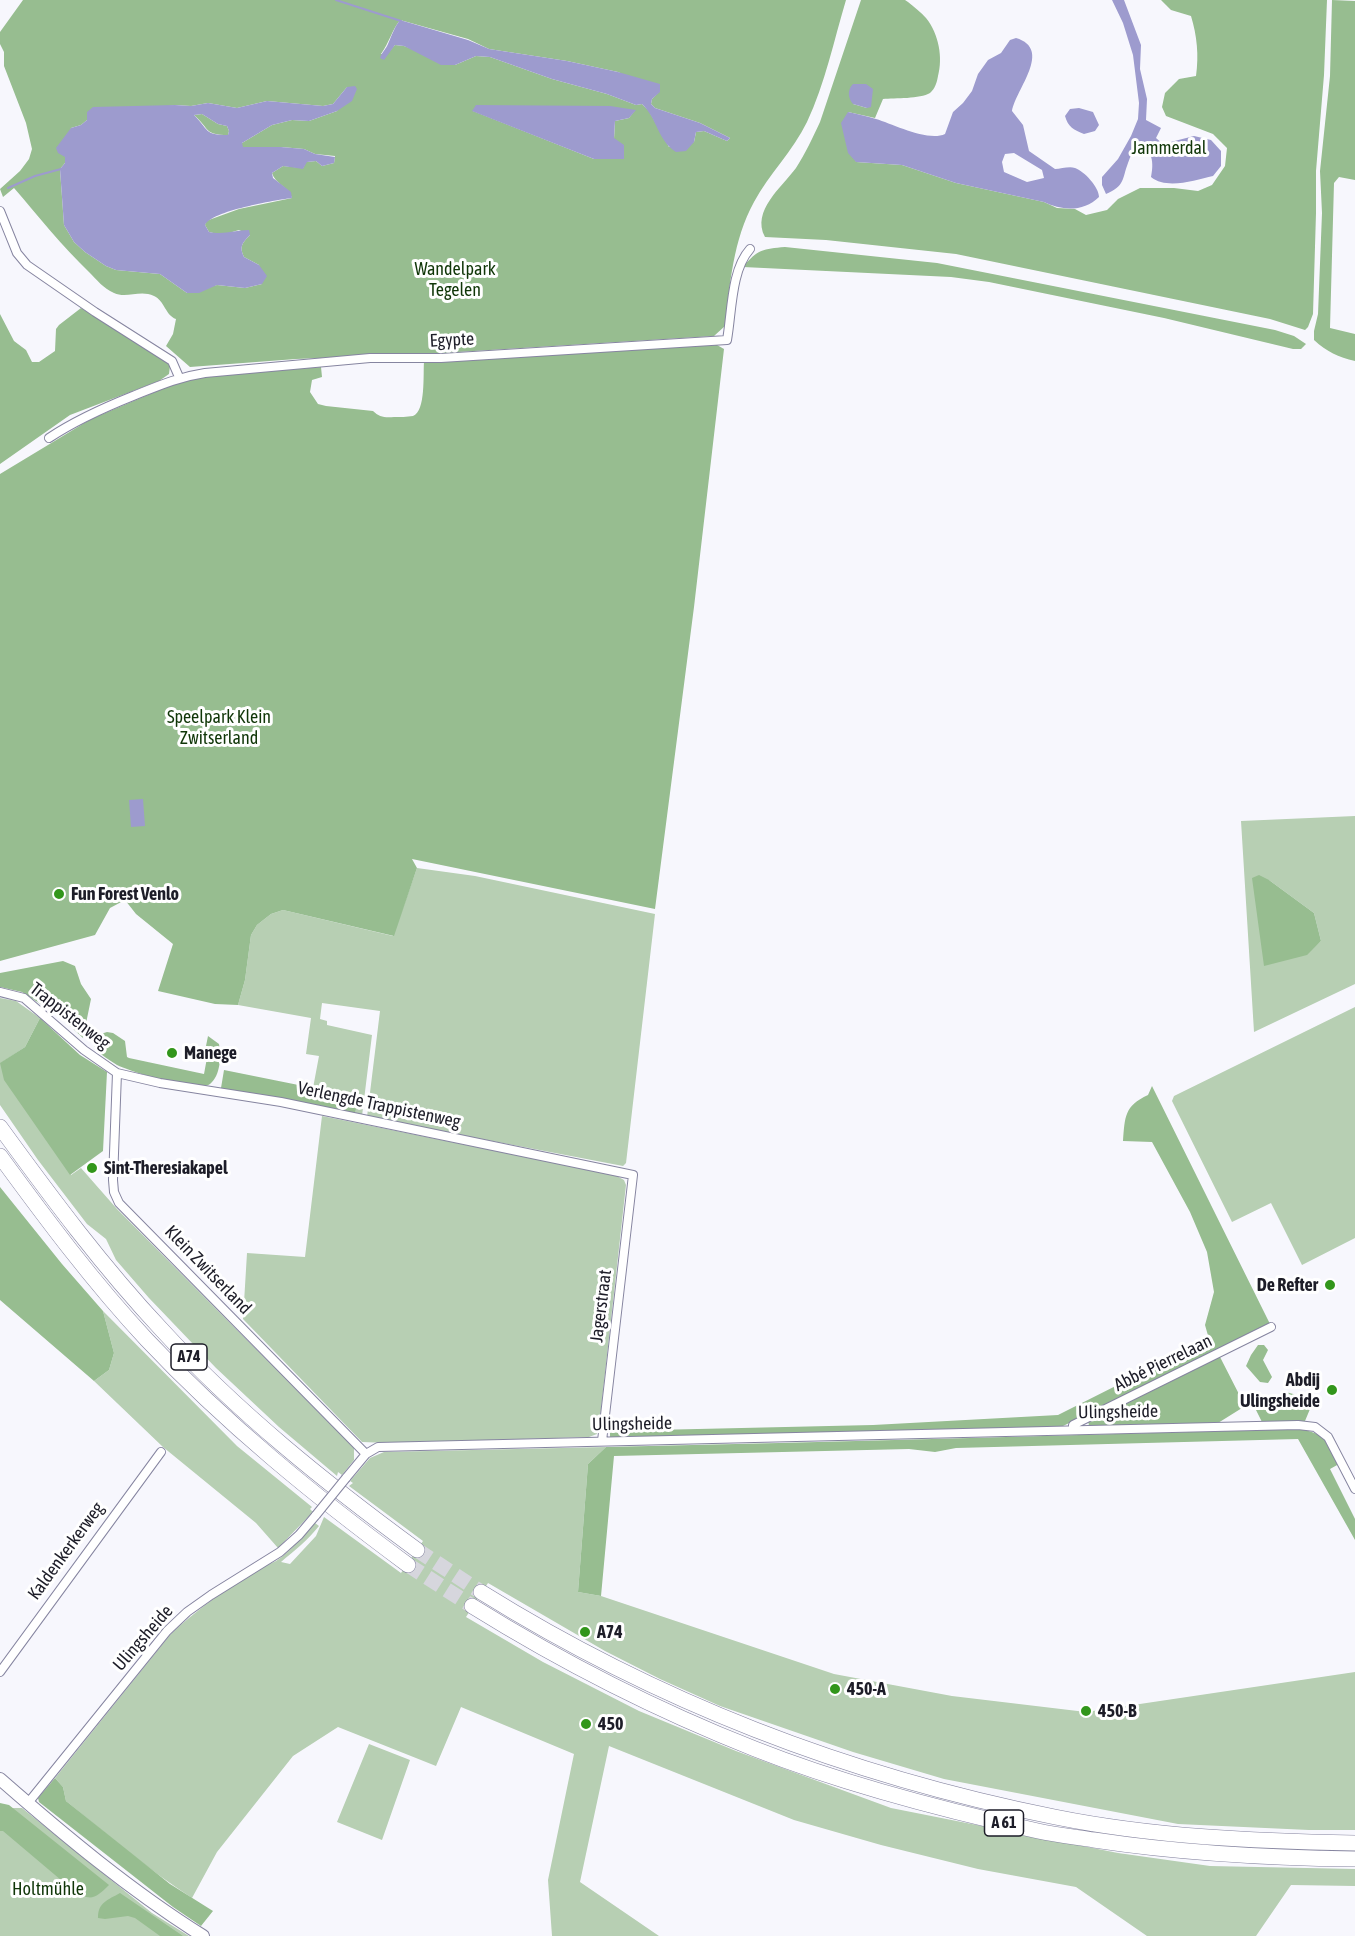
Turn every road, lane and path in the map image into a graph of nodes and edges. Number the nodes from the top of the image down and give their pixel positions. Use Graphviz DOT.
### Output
graph roads {
  1 [pos="0,211"];
  2 [pos="750,249"];
  3 [pos="179,377"];
  4 [pos="49,438"];
  5 [pos="0,992"];
  6 [pos="117,1073"];
  7 [pos="0,1126"];
  8 [pos="0,1156"];
  9 [pos="633,1175"];
  10 [pos="1271,1327"];
  11 [pos="1073,1429"];
  12 [pos="602,1441"];
  13 [pos="161,1452"];
  14 [pos="366,1454"];
  15 [pos="1355,1489"];
  16 [pos="417,1550"];
  17 [pos="408,1565"];
  18 [pos="481,1592"];
  19 [pos="472,1606"];
  20 [pos="0,1672"];
  21 [pos="0,1779"];
  22 [pos="28,1803"];
  23 [pos="1355,1843"];
  24 [pos="1355,1859"];
  25 [pos="202,1936"];
  1 -- 3 [label="street"];
  2 -- 3 [label="street, Egypte"];
  3 -- 4 [label="street, Egypte"];
  5 -- 6 [label="street, Trappistenweg"];
  6 -- 9 [label="street, Verlengde Trappistenweg"];
  6 -- 14 [label="street, Klein Zwitserland"];
  7 -- 16 [label="highway, A74"];
  8 -- 17 [label="highway, A74"];
  9 -- 12 [label="street, Jagerstraat"];
  10 -- 11 [label="street, Abbé Pierrelaan"];
  11 -- 12 [label="street, Ulingsheide"];
  11 -- 15 [label="street, Ulingsheide"];
  12 -- 14 [label="street, Ulingsheide"];
  13 -- 20 [label="street, Kaldenkerkerweg"];
  14 -- 22 [label="street, Ulingsheide, bridge"];
  18 -- 23 [label="highway, A 61"];
  19 -- 24 [label="highway, A 61"];
  21 -- 22 [label="main road"];
  22 -- 25 [label="main road"];
}
